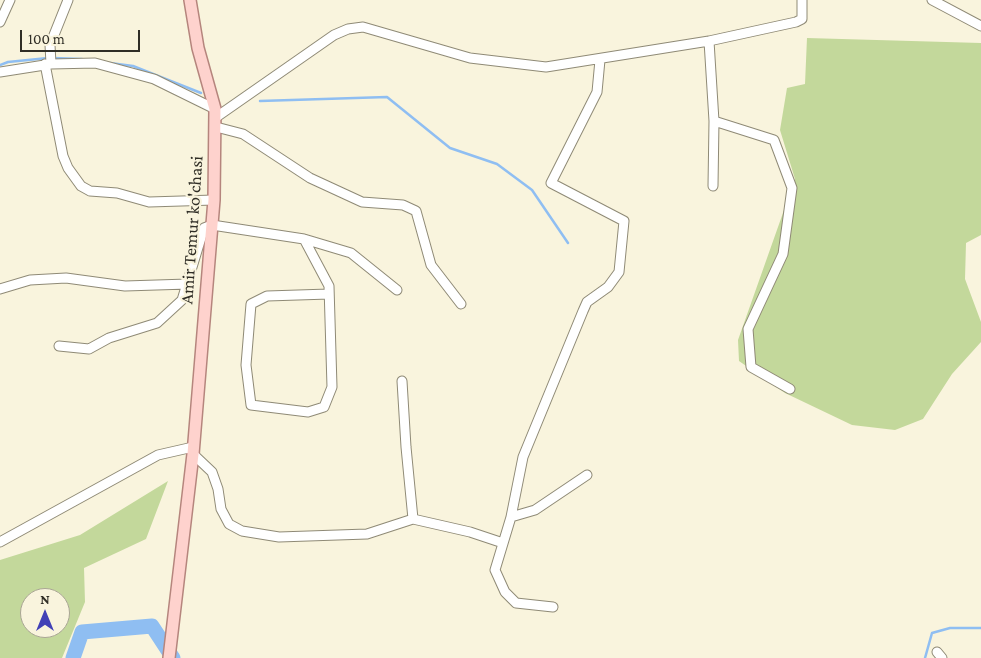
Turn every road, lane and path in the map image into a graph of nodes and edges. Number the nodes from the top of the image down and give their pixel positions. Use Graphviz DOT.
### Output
graph roads {
  1 [pos="10,0"];
  2 [pos="68,0"];
  3 [pos="190,0"];
  4 [pos="802,0"];
  5 [pos="932,0"];
  6 [pos="0,22"];
  7 [pos="981,26"];
  8 [pos="709,41"];
  9 [pos="600,60"];
  10 [pos="49,61"];
  11 [pos="0,72"];
  12 [pos="216,118"];
  13 [pos="714,121"];
  14 [pos="713,186"];
  15 [pos="214,200"];
  16 [pos="212,225"];
  17 [pos="304,240"];
  18 [pos="188,284"];
  19 [pos="0,290"];
  20 [pos="397,290"];
  21 [pos="329,294"];
  22 [pos="461,304"];
  23 [pos="59,346"];
  24 [pos="402,381"];
  25 [pos="790,389"];
  26 [pos="192,455"];
  27 [pos="587,475"];
  28 [pos="511,517"];
  29 [pos="413,519"];
  30 [pos="0,542"];
  31 [pos="503,543"];
  32 [pos="553,607"];
  33 [pos="169,658"];
  1 -- 6 [label="street"];
  2 -- 10 [label="street"];
  3 -- 12 [label="main road, Amir Temur ko'chasi"];
  4 -- 8 [label="street"];
  5 -- 7 [label="street"];
  8 -- 9 [label="street"];
  8 -- 13 [label="street"];
  9 -- 12 [label="street"];
  9 -- 28 [label="street"];
  10 -- 11 [label="street"];
  10 -- 12 [label="street"];
  10 -- 15 [label="street"];
  12 -- 15 [label="main road, Amir Temur ko'chasi"];
  12 -- 22 [label="street"];
  13 -- 14 [label="street"];
  13 -- 25 [label="street"];
  15 -- 16 [label="main road, Amir Temur ko'chasi"];
  16 -- 17 [label="street"];
  16 -- 18 [label="street"];
  16 -- 26 [label="main road, Amir Temur ko'chasi"];
  17 -- 20 [label="street"];
  17 -- 21 [label="street"];
  18 -- 19 [label="street"];
  18 -- 23 [label="street"];
  21 -- 21 [label="street"];
  24 -- 29 [label="street"];
  26 -- 29 [label="street"];
  26 -- 30 [label="street"];
  26 -- 33 [label="main road, Amir Temur ko'chasi"];
  27 -- 28 [label="street"];
  28 -- 31 [label="street"];
  29 -- 31 [label="street"];
  31 -- 32 [label="street"];
}
